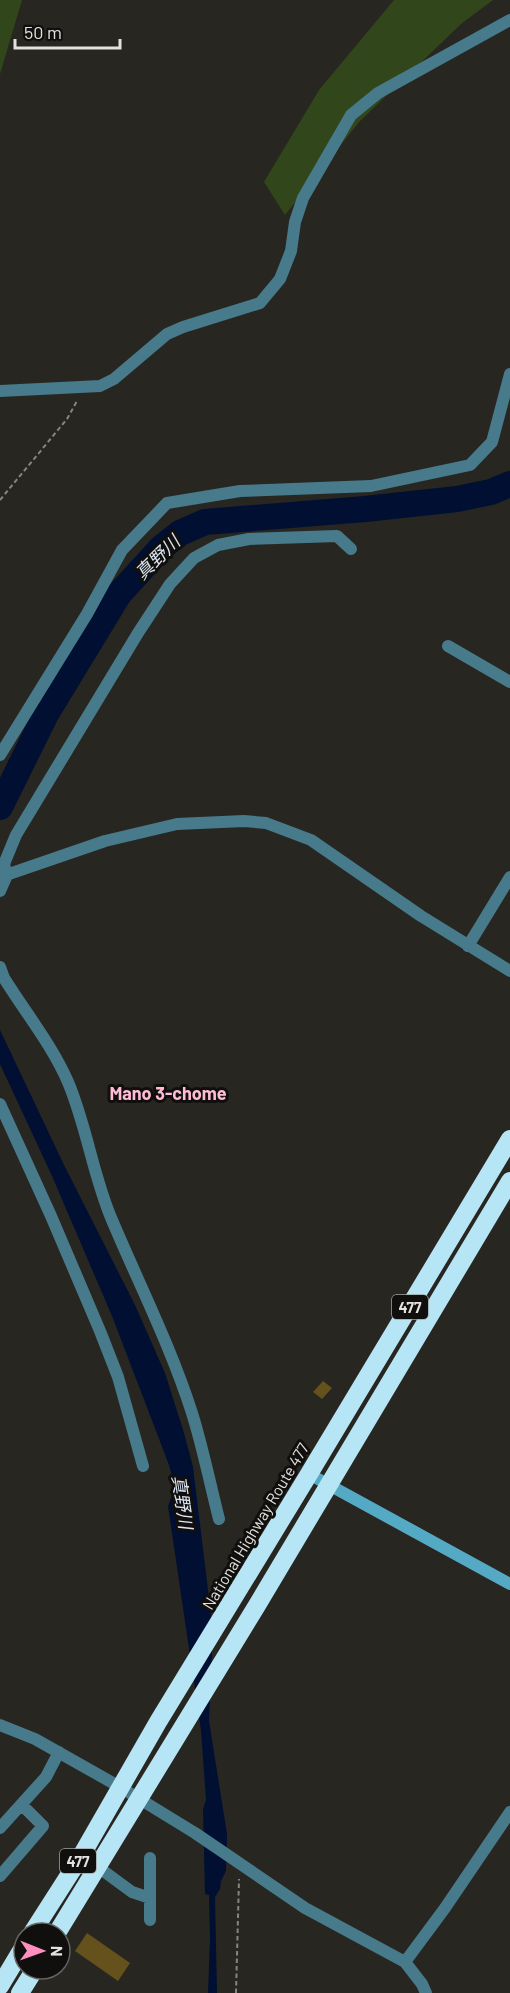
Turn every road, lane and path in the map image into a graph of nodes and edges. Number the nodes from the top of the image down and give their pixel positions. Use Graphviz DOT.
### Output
graph roads {
  1 [pos="510,20"];
  2 [pos="510,374"];
  3 [pos="86,388"];
  4 [pos="0,391"];
  5 [pos="0,500"];
  6 [pos="351,549"];
  7 [pos="448,646"];
  8 [pos="510,682"];
  9 [pos="0,755"];
  10 [pos="3,876"];
  11 [pos="510,877"];
  12 [pos="0,891"];
  13 [pos="468,946"];
  14 [pos="0,967"];
  15 [pos="510,971"];
  16 [pos="0,1104"];
  17 [pos="510,1139"];
  18 [pos="510,1181"];
  19 [pos="143,1466"];
  20 [pos="309,1474"];
  21 [pos="328,1485"];
  22 [pos="219,1519"];
  23 [pos="510,1584"];
  24 [pos="0,1725"];
  25 [pos="59,1752"];
  26 [pos="120,1787"];
  27 [pos="139,1799"];
  28 [pos="22,1805"];
  29 [pos="510,1812"];
  30 [pos="0,1828"];
  31 [pos="150,1858"];
  32 [pos="240,1864"];
  33 [pos="98,1867"];
  34 [pos="0,1876"];
  35 [pos="150,1898"];
  36 [pos="150,1920"];
  37 [pos="40,1921"];
  38 [pos="64,1921"];
  39 [pos="405,1962"];
  40 [pos="12,1966"];
  41 [pos="0,1986"];
  42 [pos="421,1990"];
  43 [pos="236,1993"];
  1 -- 3 [label="street"];
  2 -- 9 [label="street"];
  3 -- 4 [label="street"];
  3 -- 5 [label="path"];
  6 -- 10 [label="street"];
  7 -- 8 [label="street"];
  10 -- 12 [label="street"];
  10 -- 13 [label="street"];
  11 -- 13 [label="street"];
  13 -- 15 [label="street"];
  14 -- 22 [label="street"];
  16 -- 19 [label="street"];
  17 -- 20 [label="highway, National Highway Route 477 / 477"];
  18 -- 21 [label="highway, 477"];
  20 -- 21 [label="street"];
  20 -- 26 [label="highway, National Highway Route 477 / 477"];
  21 -- 23 [label="street"];
  21 -- 27 [label="highway, 477"];
  24 -- 25 [label="street"];
  25 -- 26 [label="street"];
  25 -- 28 [label="street"];
  26 -- 27 [label="street"];
  26 -- 37 [label="highway, National Highway Route 477 / 477"];
  27 -- 32 [label="street"];
  27 -- 33 [label="highway, 477"];
  28 -- 30 [label="street"];
  28 -- 34 [label="street"];
  29 -- 39 [label="street"];
  31 -- 35 [label="street"];
  32 -- 39 [label="street"];
  32 -- 43 [label="path"];
  33 -- 35 [label="street"];
  33 -- 38 [label="highway, 477"];
  35 -- 36 [label="street"];
  39 -- 42 [label="street"];
  40 -- 41 [label="highway"];
}
